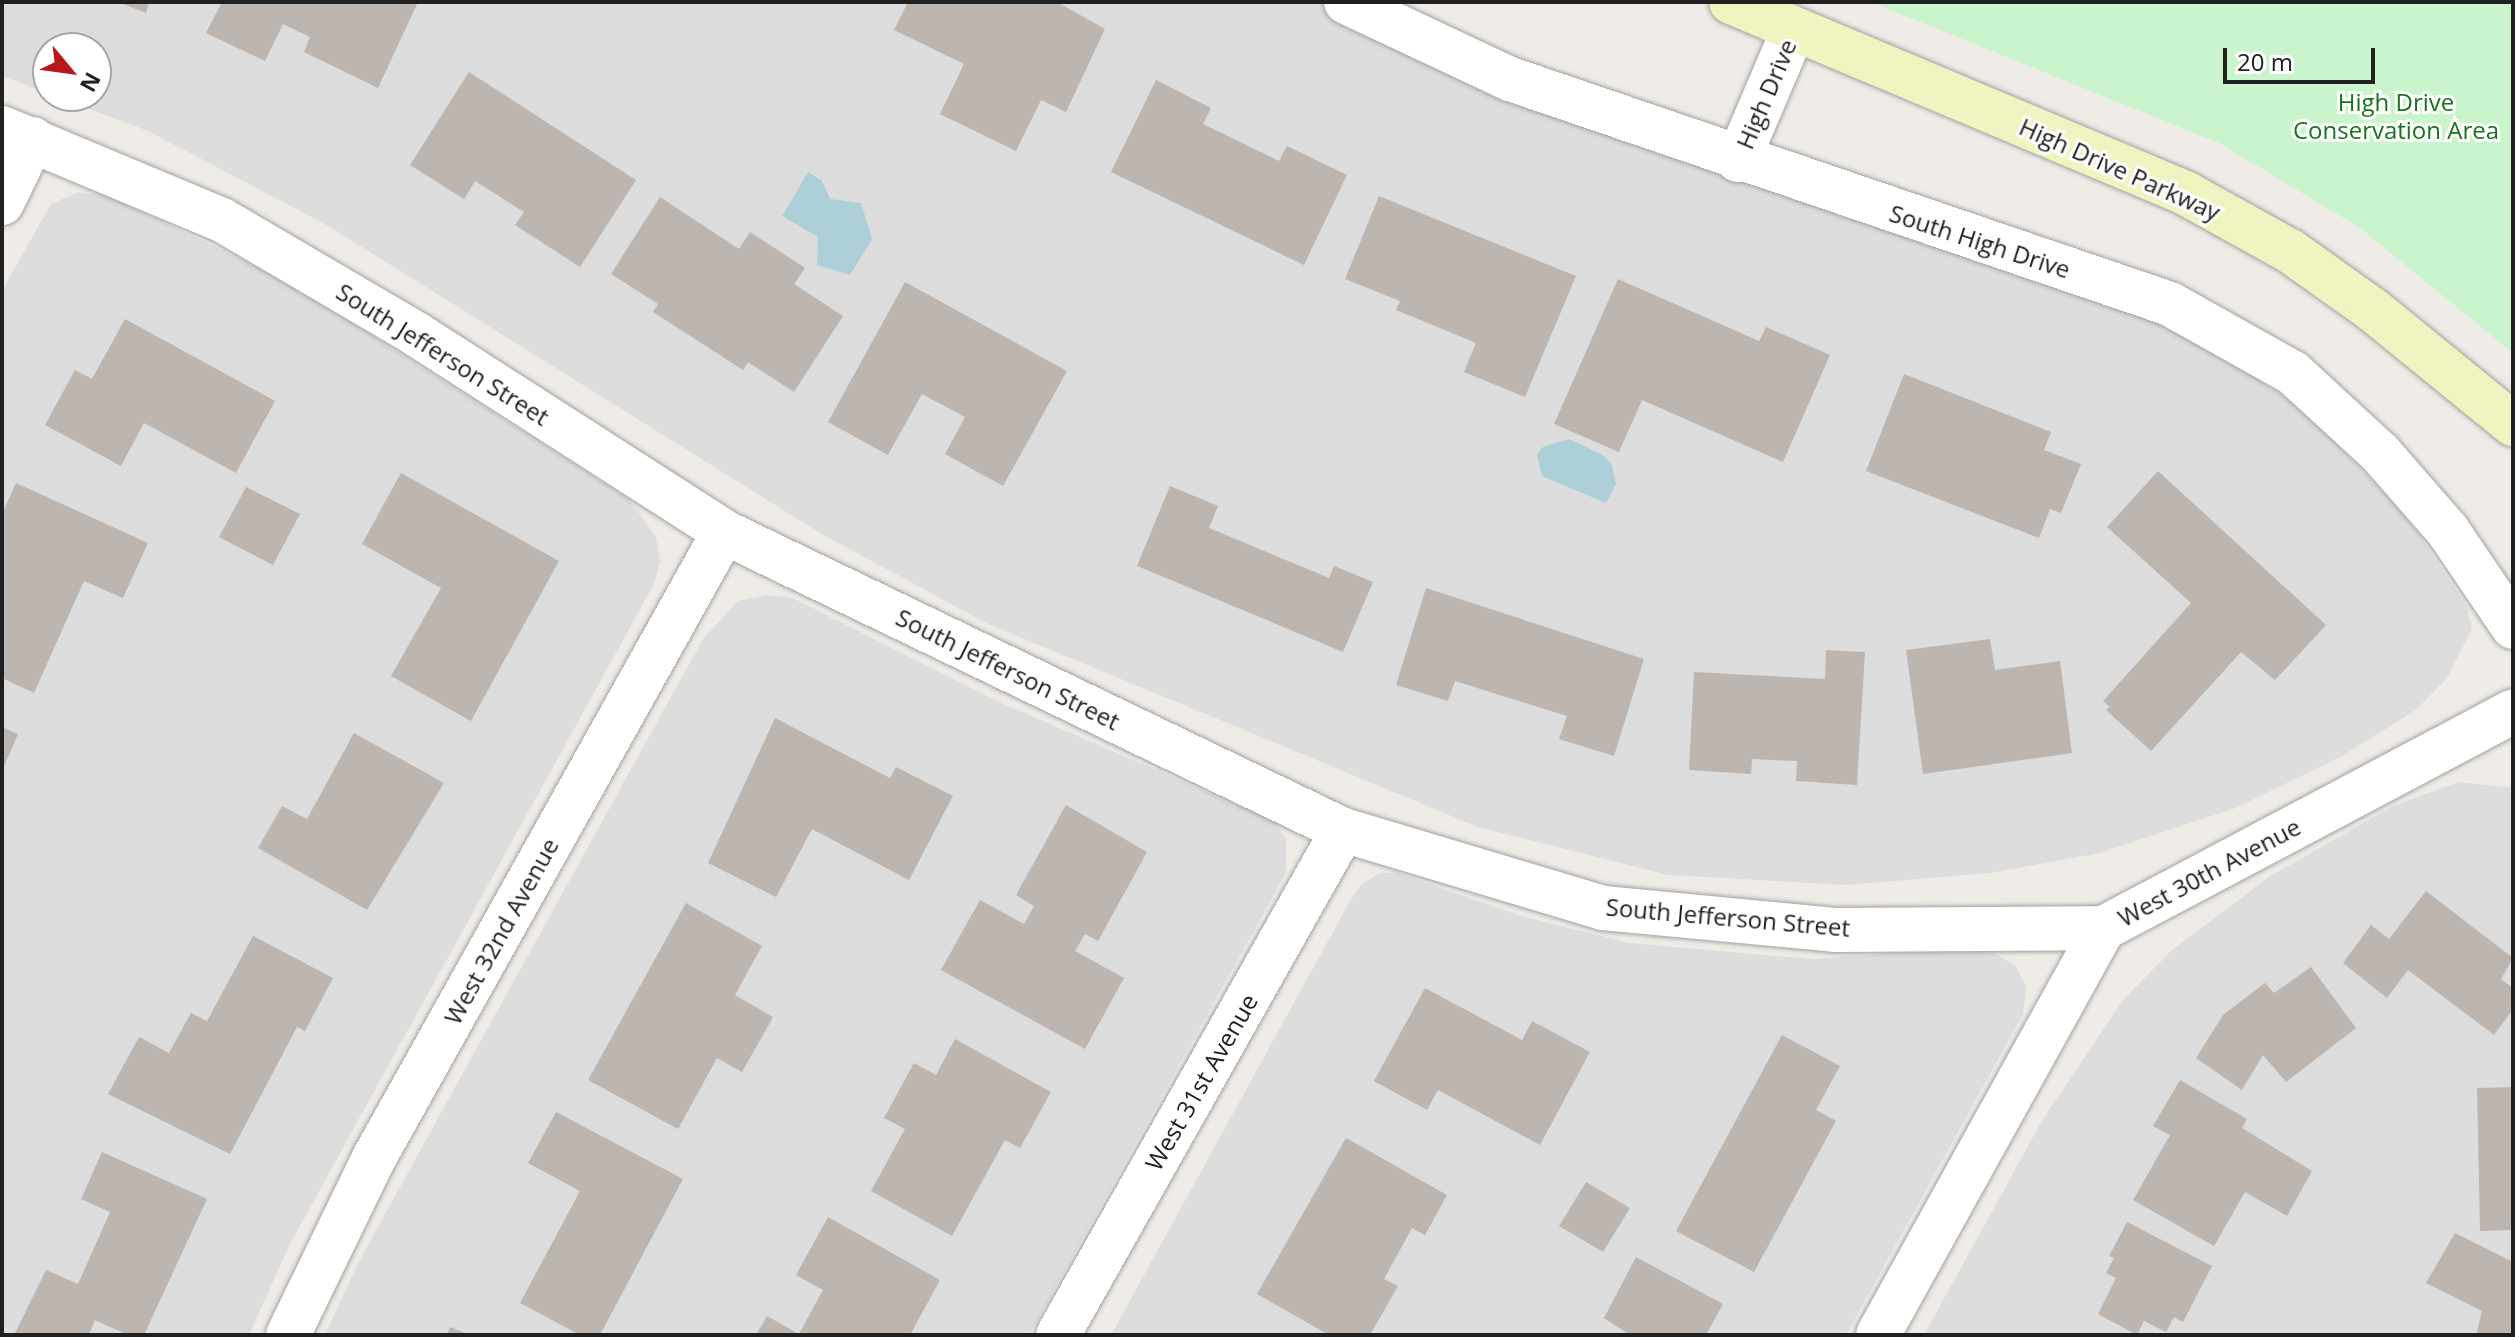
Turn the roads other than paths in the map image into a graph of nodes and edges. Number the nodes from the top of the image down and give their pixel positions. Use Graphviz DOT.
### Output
graph roads {
  1 [pos="1346,2"];
  2 [pos="1731,2"];
  3 [pos="1794,29"];
  4 [pos="18,133"];
  5 [pos="1738,160"];
  6 [pos="2,203"];
  7 [pos="2513,424"];
  8 [pos="724,532"];
  9 [pos="2513,627"];
  10 [pos="2513,711"];
  11 [pos="1343,830"];
  12 [pos="2104,928"];
  13 [pos="288,1335"];
  14 [pos="1058,1335"];
  15 [pos="1878,1335"];
  1 -- 5 [label="street, South High Drive"];
  2 -- 3 [label="main road, High Drive Parkway"];
  3 -- 5 [label="street, High Drive"];
  3 -- 7 [label="main road, High Drive Parkway"];
  4 -- 6 [label="street"];
  4 -- 8 [label="street, South Jefferson Street"];
  5 -- 9 [label="street, South High Drive"];
  8 -- 11 [label="street, South Jefferson Street"];
  8 -- 13 [label="street, West 32nd Avenue"];
  10 -- 12 [label="street, West 30th Avenue"];
  11 -- 12 [label="street, South Jefferson Street"];
  11 -- 14 [label="street, West 31st Avenue"];
  12 -- 15 [label="street, West 30th Avenue"];
}
